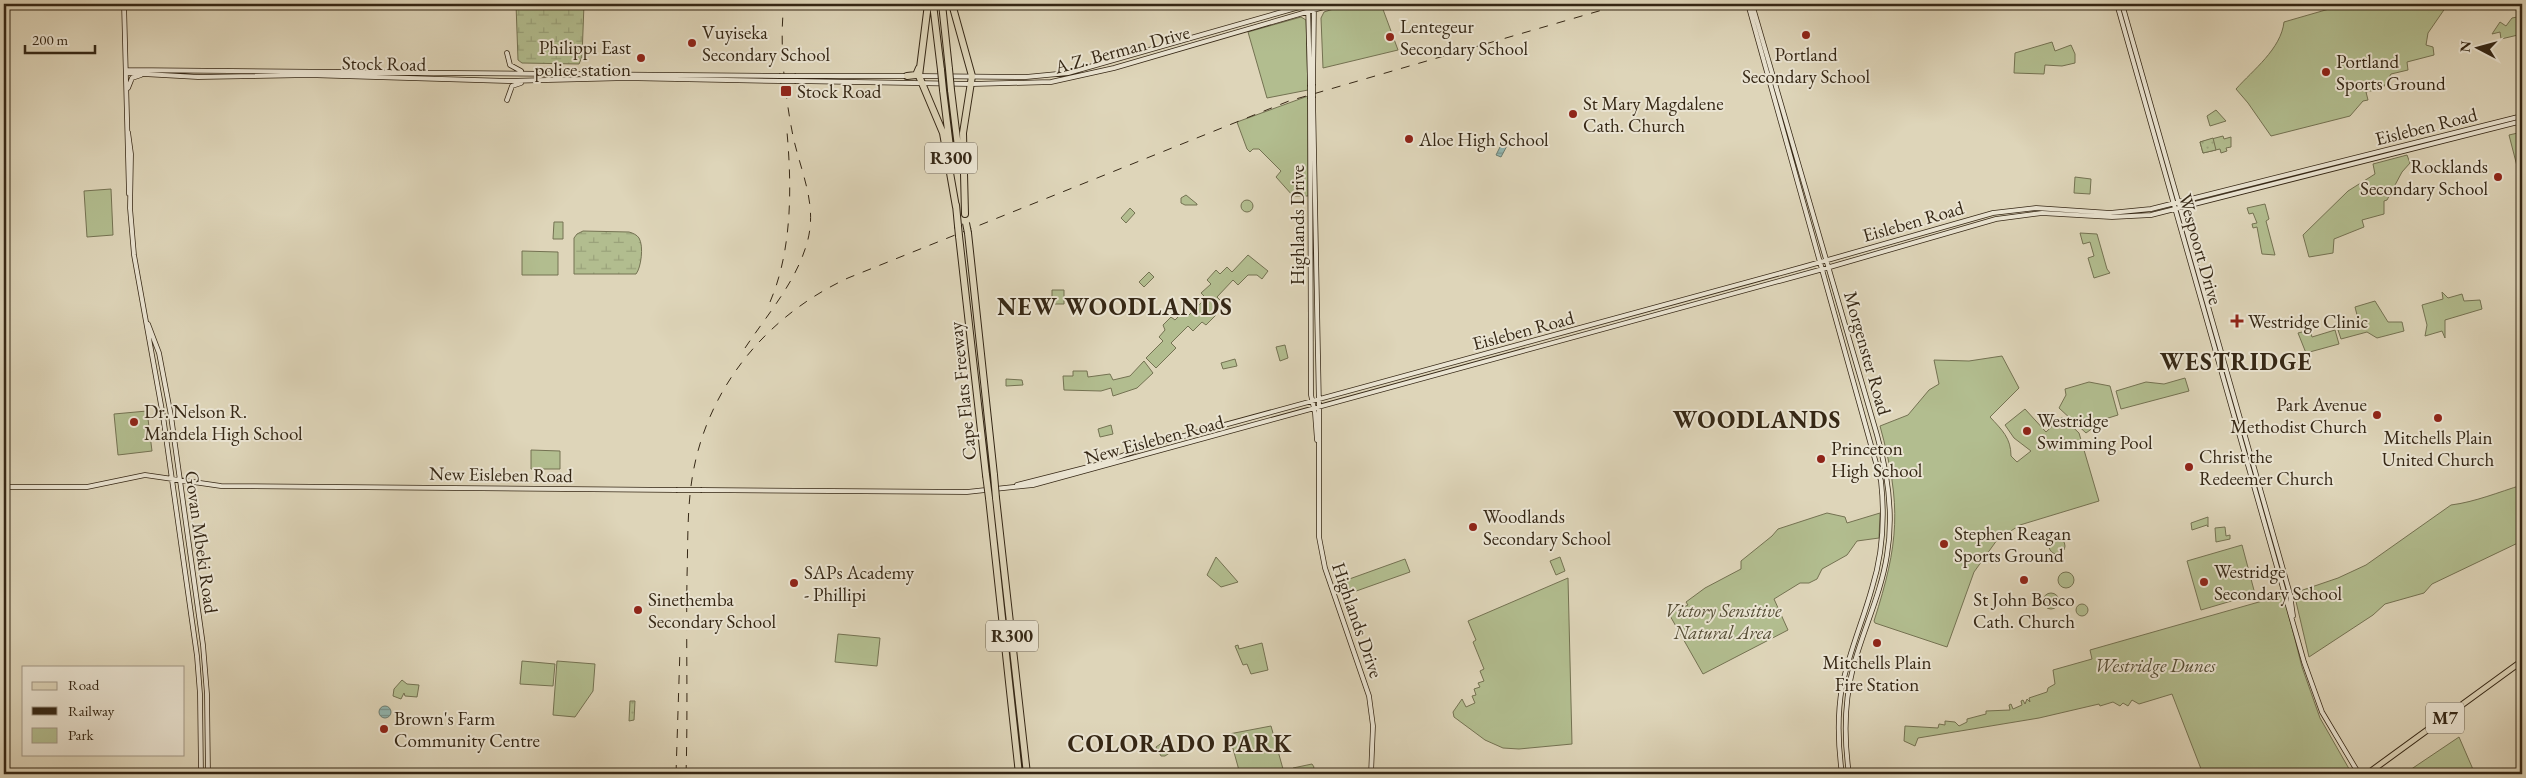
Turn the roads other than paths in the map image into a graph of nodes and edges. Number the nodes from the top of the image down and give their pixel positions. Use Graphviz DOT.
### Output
graph roads {
  1 [pos="124,4"];
  2 [pos="928,4"];
  3 [pos="933,4"];
  4 [pos="942,4"];
  5 [pos="952,4"];
  6 [pos="1309,4"];
  7 [pos="1314,4"];
  8 [pos="1334,4"];
  9 [pos="1748,4"];
  10 [pos="1752,4"];
  11 [pos="2117,4"];
  12 [pos="2122,4"];
  13 [pos="1314,10"];
  14 [pos="1308,12"];
  15 [pos="925,30"];
  16 [pos="507,53"];
  17 [pos="126,71"];
  18 [pos="529,73"];
  19 [pos="146,74"];
  20 [pos="907,76"];
  21 [pos="919,76"];
  22 [pos="972,76"];
  23 [pos="780,79"];
  24 [pos="796,79"];
  25 [pos="533,80"];
  26 [pos="921,83"];
  27 [pos="958,84"];
  28 [pos="972,84"];
  29 [pos="1312,85"];
  30 [pos="127,93"];
  31 [pos="1312,99"];
  32 [pos="507,100"];
  33 [pos="2522,116"];
  34 [pos="2522,121"];
  35 [pos="2177,206"];
  36 [pos="956,207"];
  37 [pos="965,214"];
  38 [pos="1827,260"];
  39 [pos="1820,262"];
  40 [pos="1829,268"];
  41 [pos="1822,270"];
  42 [pos="145,317"];
  43 [pos="1318,399"];
  44 [pos="1312,401"];
  45 [pos="1319,407"];
  46 [pos="1314,409"];
  47 [pos="1318,444"];
  48 [pos="170,465"];
  49 [pos="160,476"];
  50 [pos="172,478"];
  51 [pos="179,480"];
  52 [pos="196,483"];
  53 [pos="4,487"];
  54 [pos="181,490"];
  55 [pos="1000,490"];
  56 [pos="2522,661"];
  57 [pos="200,774"];
  58 [pos="208,774"];
  59 [pos="1019,774"];
  60 [pos="1027,774"];
  61 [pos="1371,774"];
  62 [pos="1842,774"];
  63 [pos="1849,774"];
  64 [pos="2358,774"];
  65 [pos="2367,774"];
  1 -- 17 [label="main road, Govan Mbeki Road"];
  2 -- 15 [label="highway"];
  3 -- 36 [label="highway, Cape Flats Freeway / R300, bridge"];
  4 -- 37 [label="highway, Cape Flats Freeway / R300, bridge"];
  5 -- 22 [label="highway"];
  6 -- 14 [label="main road, Highlands Drive"];
  6 -- 22 [label="main road, A.Z. Berman Drive"];
  7 -- 13 [label="main road, Highlands Drive"];
  8 -- 13 [label="main road, A.Z. Berman Drive"];
  9 -- 39 [label="main road, Morgenster Road"];
  10 -- 38 [label="main road, Morgenster Road"];
  11 -- 35 [label="main road, Wespoort Drive"];
  12 -- 35 [label="main road, Wespoort Drive"];
  13 -- 14 [label="main road, A.Z. Berman Drive"];
  13 -- 29 [label="main road, Highlands Drive"];
  14 -- 28 [label="main road, A.Z. Berman Drive"];
  14 -- 29 [label="main road, Highlands Drive"];
  15 -- 20 [label="highway"];
  15 -- 21 [label="highway"];
  16 -- 18 [label="main road"];
  17 -- 18 [label="main road, Stock Road"];
  17 -- 19 [label="main road, Stock Road"];
  17 -- 30 [label="main road, Govan Mbeki Road"];
  18 -- 23 [label="main road, Stock Road"];
  19 -- 25 [label="main road, Stock Road"];
  19 -- 30 [label="main road"];
  20 -- 21 [label="main road, Stock Road"];
  20 -- 24 [label="main road, Stock Road"];
  21 -- 22 [label="main road, Stock Road"];
  21 -- 26 [label="highway"];
  21 -- 27 [label="main road"];
  22 -- 28 [label="highway"];
  23 -- 24 [label="main road, Stock Road, bridge"];
  23 -- 25 [label="main road, Stock Road"];
  24 -- 26 [label="main road, Stock Road"];
  25 -- 32 [label="main road"];
  26 -- 27 [label="main road, Stock Road"];
  26 -- 36 [label="highway"];
  27 -- 28 [label="main road, Stock Road"];
  28 -- 37 [label="highway"];
  29 -- 31 [label="main road, Highlands Drive, bridge"];
  30 -- 42 [label="main road, Govan Mbeki Road"];
  31 -- 43 [label="main road, Highlands Drive"];
  31 -- 44 [label="main road, Highlands Drive"];
  33 -- 35 [label="main road, Eisleben Road"];
  34 -- 35 [label="main road, Eisleben Road"];
  35 -- 38 [label="main road, Eisleben Road"];
  35 -- 40 [label="main road, Eisleben Road"];
  35 -- 64 [label="main road, Wespoort Drive"];
  36 -- 59 [label="highway, Cape Flats Freeway / R300, bridge"];
  37 -- 60 [label="highway, Cape Flats Freeway / R300, bridge"];
  38 -- 39 [label="main road, Eisleben Road"];
  38 -- 40 [label="main road, Morgenster Road"];
  39 -- 41 [label="main road, Morgenster Road"];
  39 -- 43 [label="main road, Eisleben Road"];
  40 -- 41 [label="main road, Eisleben Road"];
  40 -- 63 [label="main road, Morgenster Road"];
  41 -- 45 [label="main road, Eisleben Road"];
  41 -- 62 [label="main road, Morgenster Road"];
  42 -- 48 [label="main road, Govan Mbeki Road"];
  42 -- 51 [label="main road, Govan Mbeki Road"];
  43 -- 44 [label="main road, Eisleben Road"];
  43 -- 45 [label="main road, Highlands Drive"];
  44 -- 46 [label="main road, Highlands Drive"];
  44 -- 55 [label="main road, New Eisleben Road"];
  45 -- 46 [label="main road, Eisleben Road"];
  45 -- 47 [label="main road, Highlands Drive"];
  46 -- 47 [label="main road, Highlands Drive"];
  46 -- 55 [label="main road, New Eisleben Road"];
  47 -- 61 [label="main road, Highlands Drive"];
  48 -- 49 [label="main road"];
  48 -- 50 [label="main road, Govan Mbeki Road"];
  49 -- 50 [label="main road, New Eisleben Road"];
  49 -- 53 [label="main road, New Eisleben Road"];
  50 -- 51 [label="main road, New Eisleben Road"];
  50 -- 57 [label="main road, Govan Mbeki Road"];
  51 -- 52 [label="main road, New Eisleben Road"];
  51 -- 54 [label="main road, Govan Mbeki Road"];
  52 -- 54 [label="main road"];
  52 -- 55 [label="main road, New Eisleben Road, bridge"];
  54 -- 58 [label="main road, Govan Mbeki Road"];
  56 -- 65 [label="main road, M7"];
}
